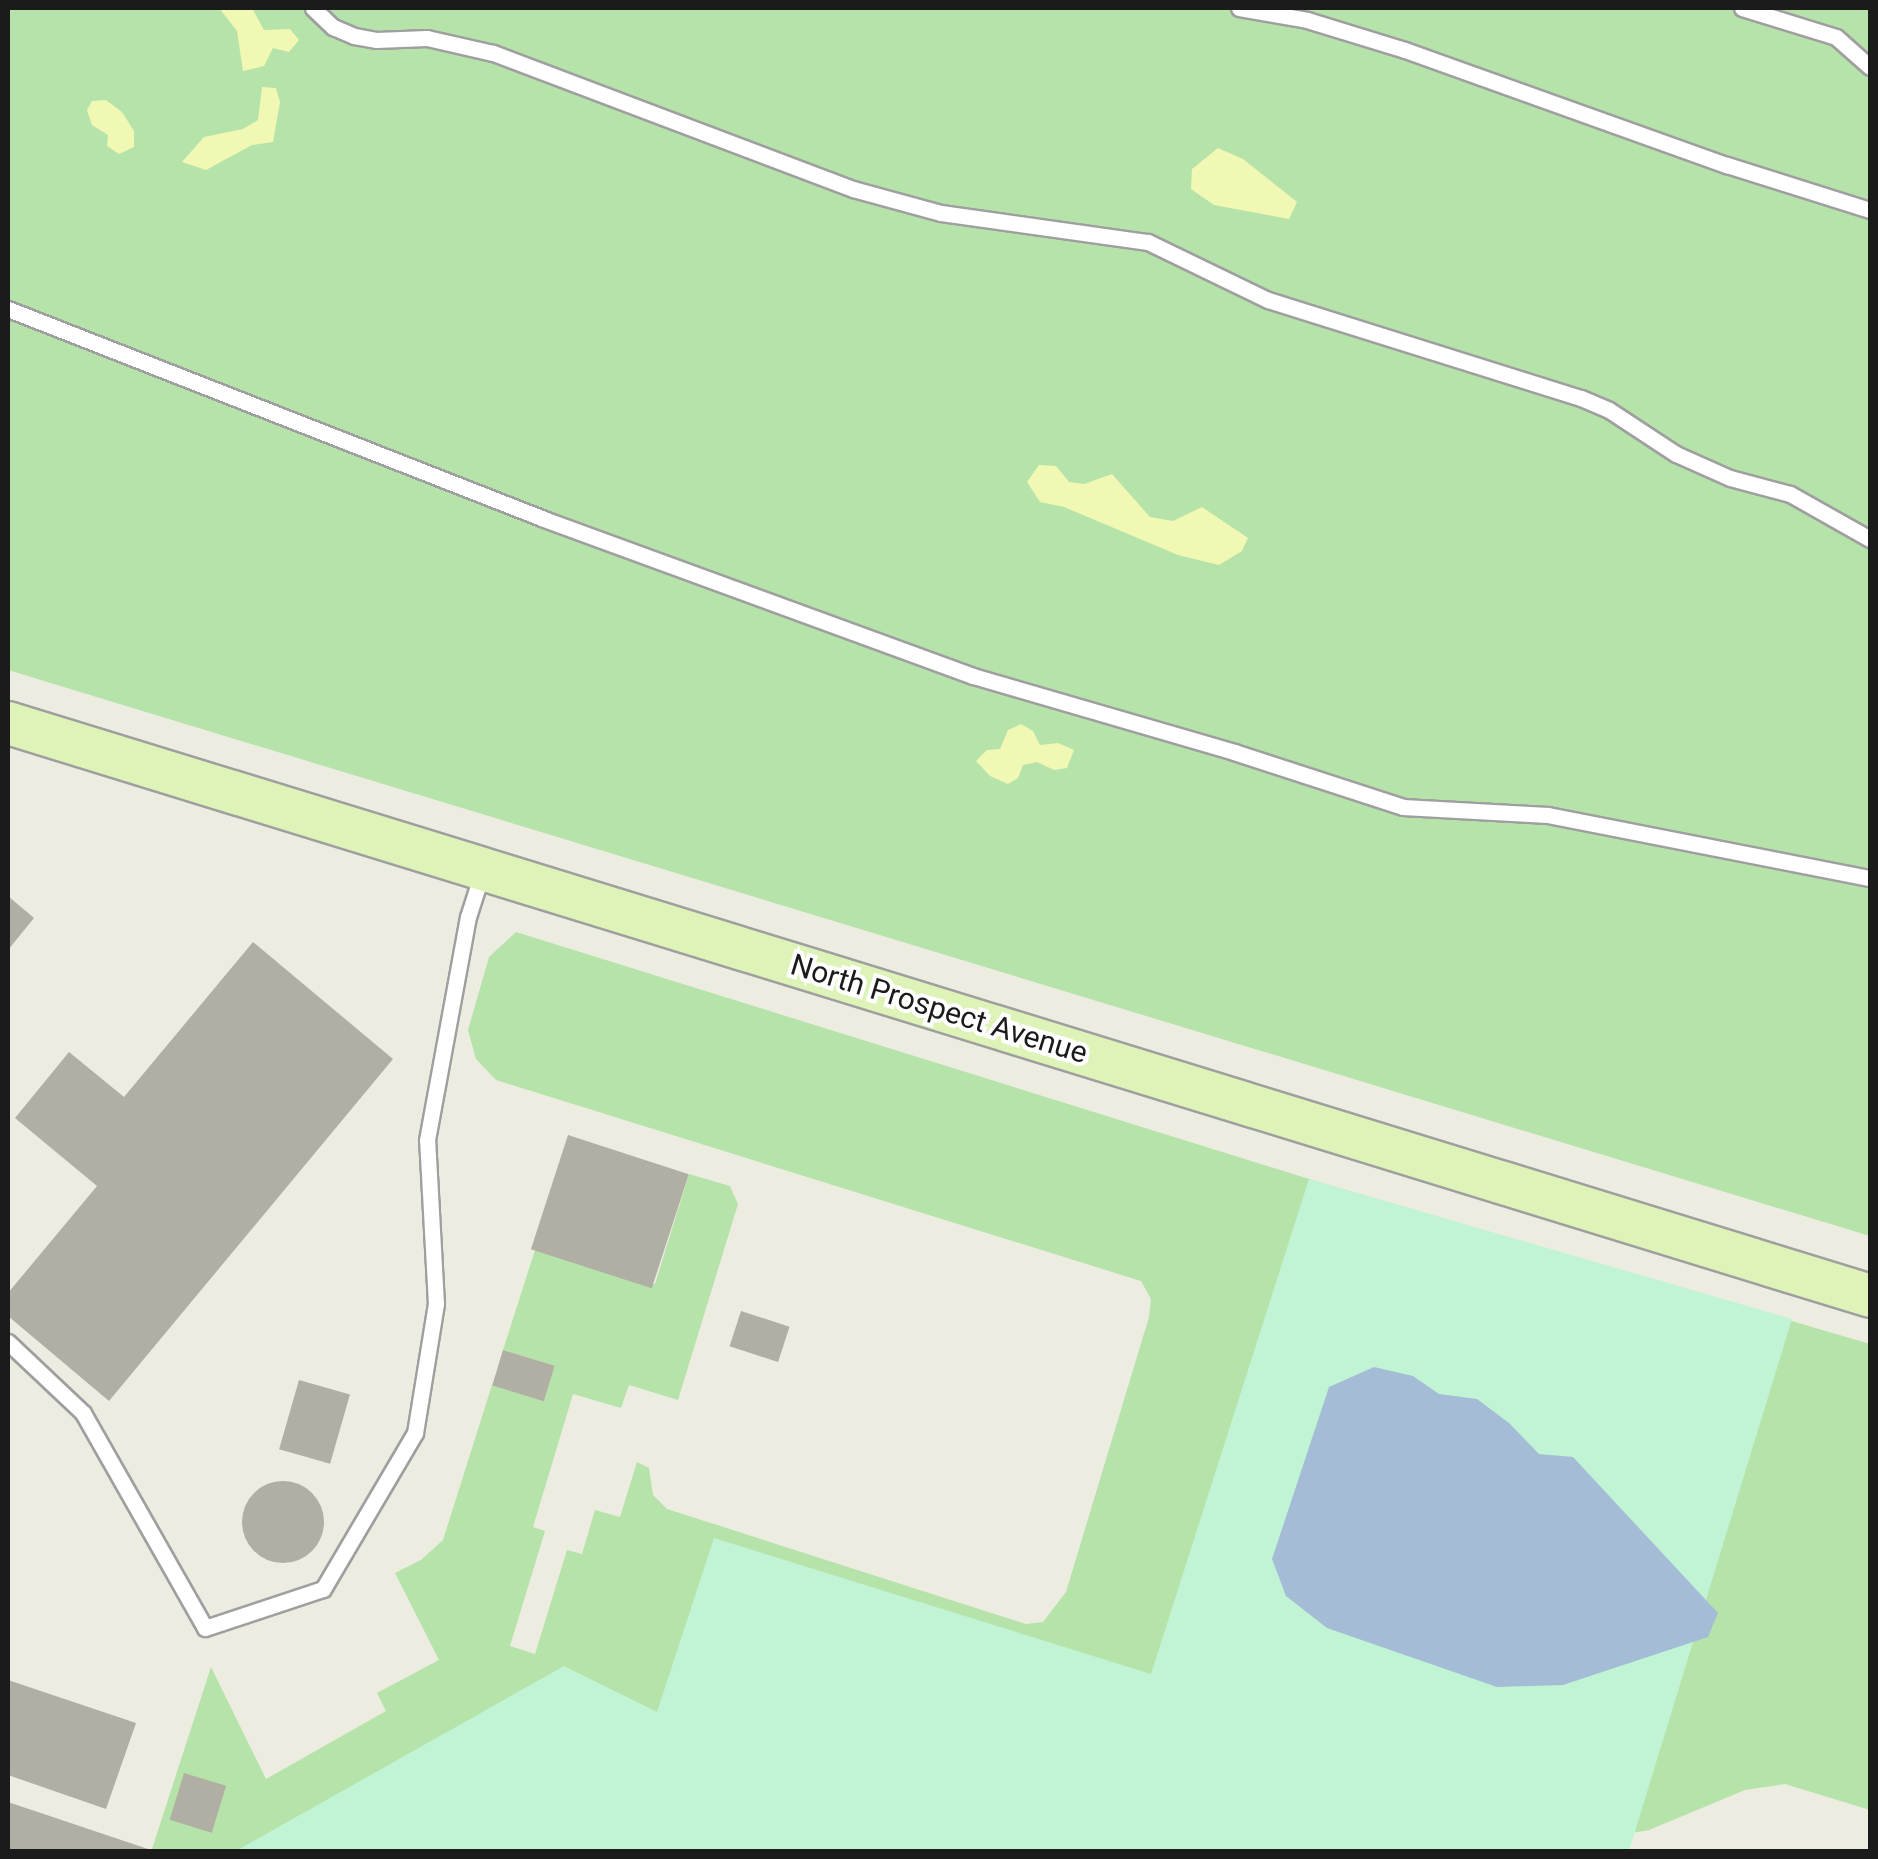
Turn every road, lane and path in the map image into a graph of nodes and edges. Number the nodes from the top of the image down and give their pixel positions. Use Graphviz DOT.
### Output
graph roads {
  1 [pos="313,8"];
  2 [pos="1239,8"];
  3 [pos="1742,8"];
  4 [pos="1870,67"];
  5 [pos="1870,210"];
  6 [pos="8,309"];
  7 [pos="1870,540"];
  8 [pos="8,723"];
  9 [pos="483,869"];
  10 [pos="1870,878"];
  11 [pos="1870,1296"];
  12 [pos="8,1342"];
  1 -- 7 [label="lane"];
  2 -- 5 [label="lane"];
  3 -- 4 [label="lane"];
  6 -- 10 [label="lane"];
  8 -- 9 [label="main road, North Prospect Avenue"];
  9 -- 11 [label="main road, North Prospect Avenue"];
  9 -- 12 [label="lane"];
}
